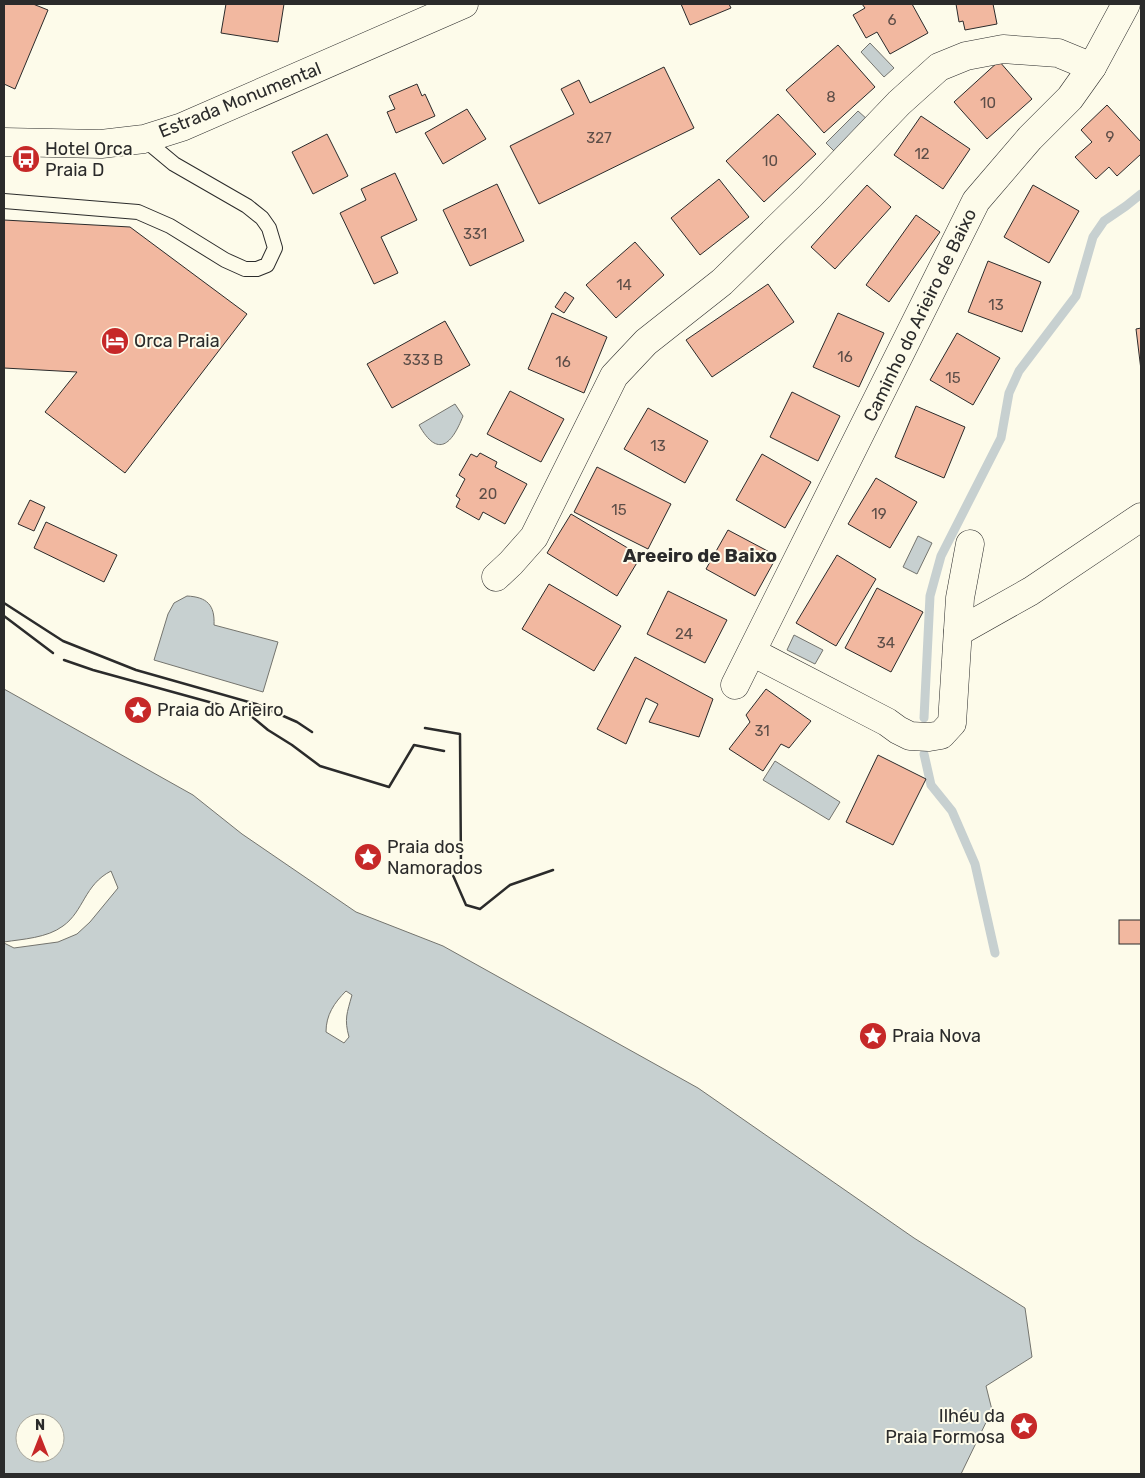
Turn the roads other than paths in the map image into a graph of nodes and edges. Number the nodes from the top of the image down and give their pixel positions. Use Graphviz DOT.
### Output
graph roads {
  1 [pos="464,4"];
  2 [pos="1126,4"];
  3 [pos="1092,68"];
  4 [pos="144,139"];
  5 [pos="4,142"];
  6 [pos="4,201"];
  7 [pos="1141,517"];
  8 [pos="970,544"];
  9 [pos="496,577"];
  10 [pos="958,632"];
  11 [pos="752,652"];
  12 [pos="735,685"];
  1 -- 4 [label="street, Estrada Monumental"];
  2 -- 3 [label="street, Caminho do Arieiro de Baixo"];
  3 -- 9 [label="street"];
  3 -- 11 [label="street, Caminho do Arieiro de Baixo"];
  4 -- 5 [label="street, Estrada Monumental"];
  4 -- 6 [label="lane"];
  7 -- 10 [label="street"];
  8 -- 10 [label="street"];
  10 -- 11 [label="street"];
  11 -- 12 [label="street, Caminho do Arieiro de Baixo"];
}
